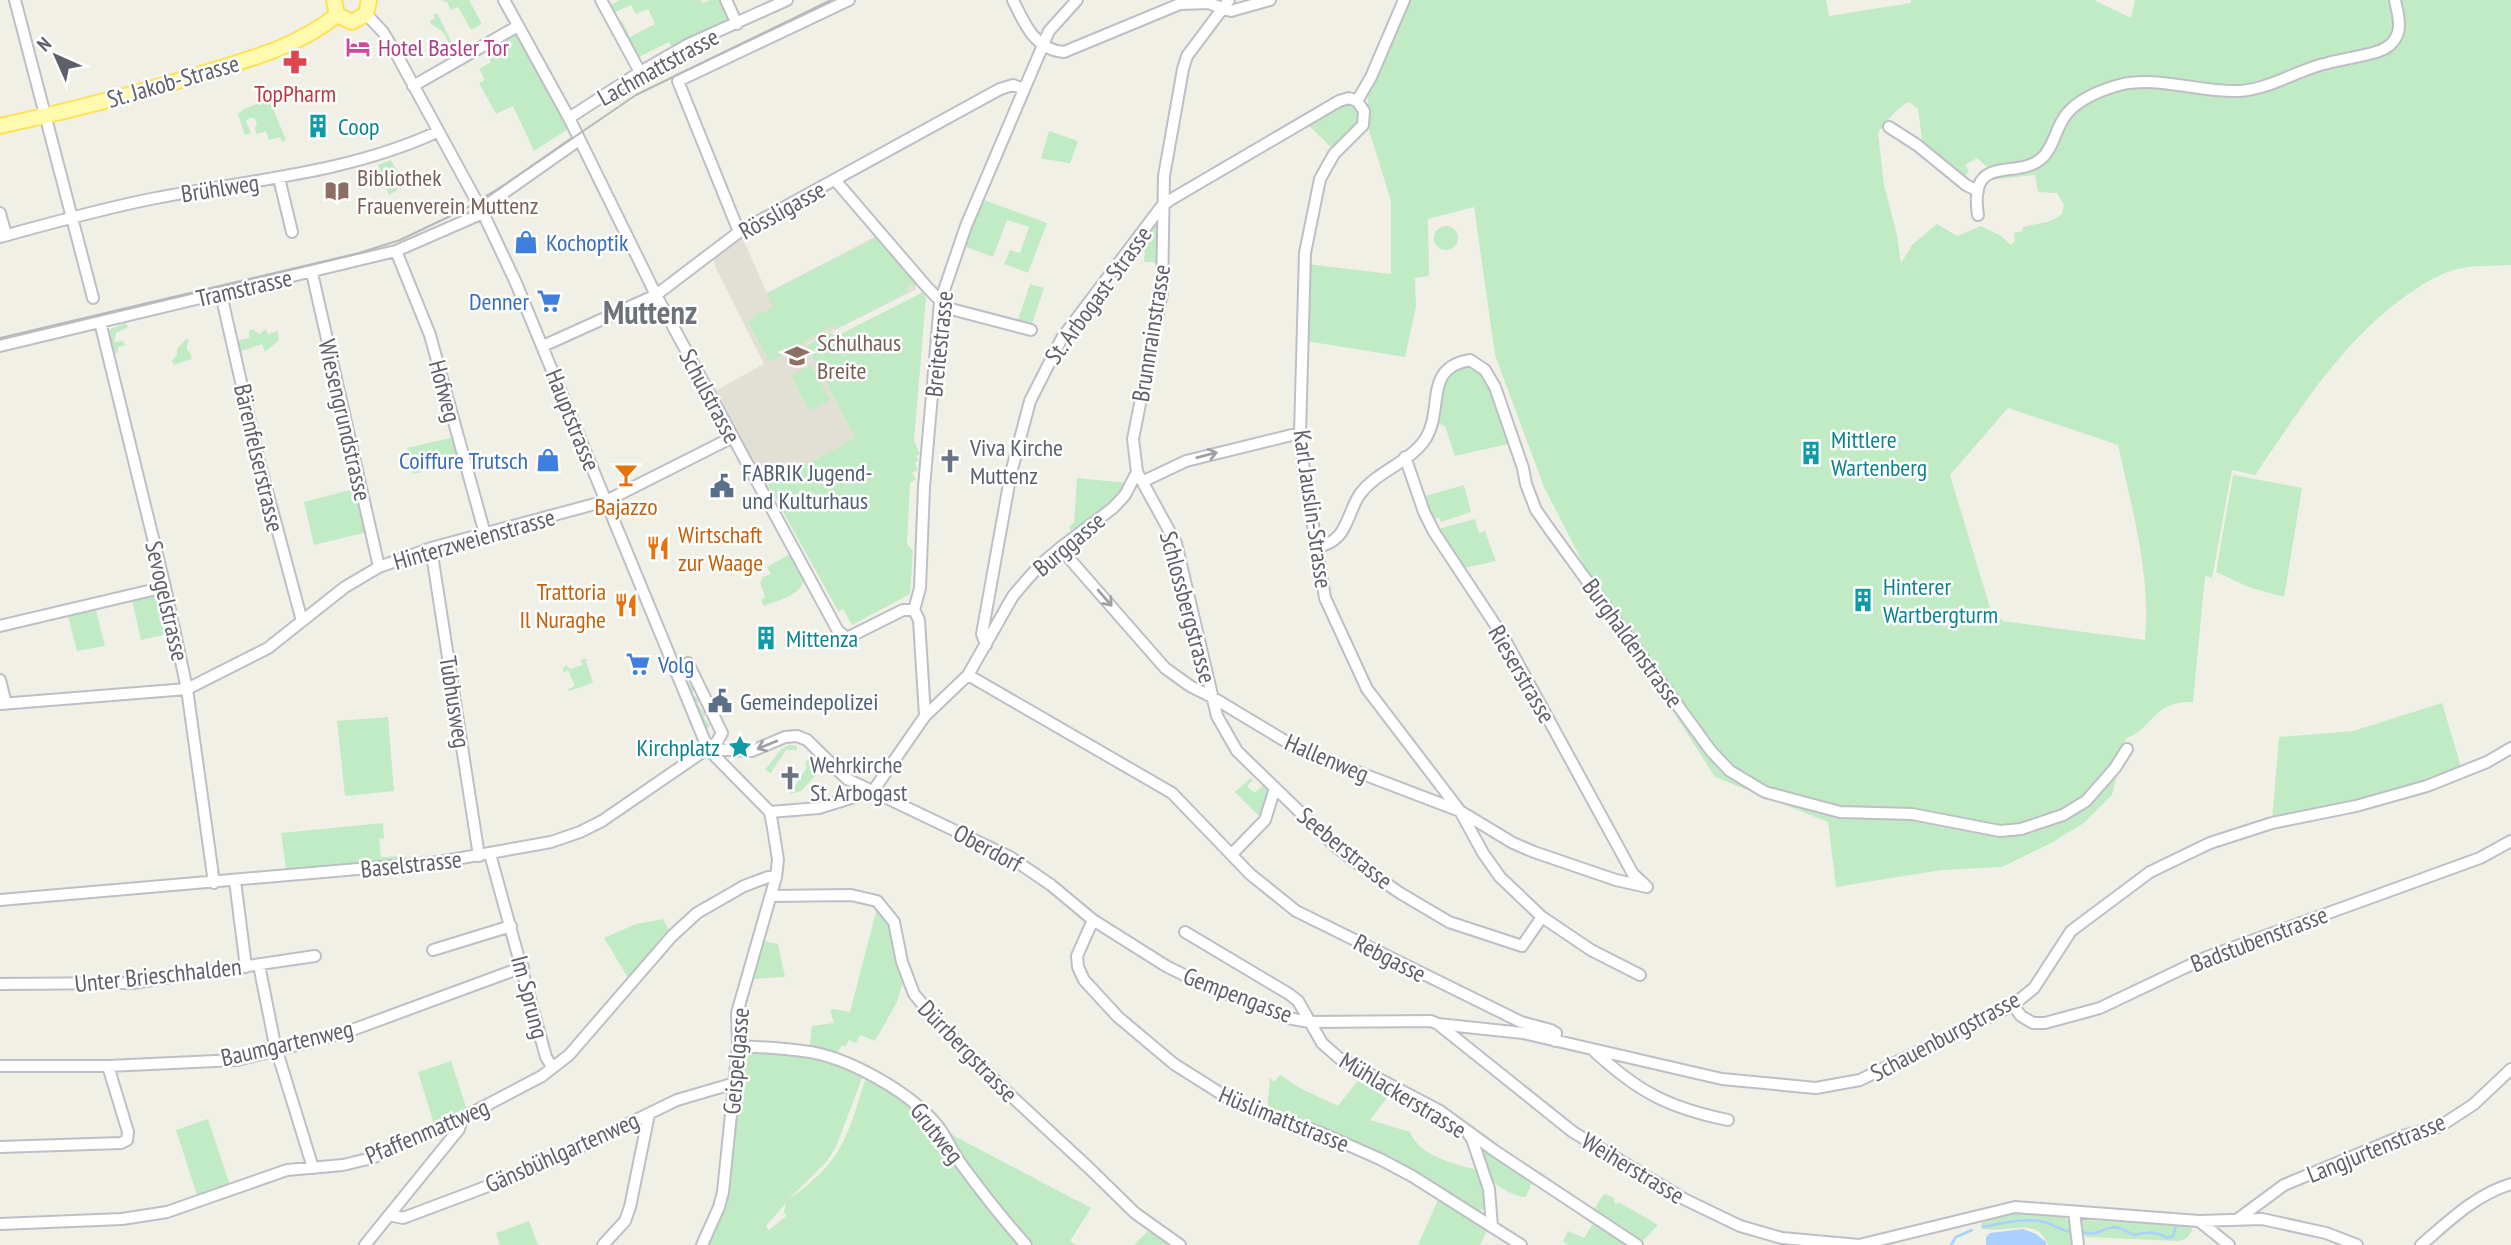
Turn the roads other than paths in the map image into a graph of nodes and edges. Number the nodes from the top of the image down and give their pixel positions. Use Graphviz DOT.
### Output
graph roads {
  1 [pos="15,0"];
  2 [pos="334,0"];
  3 [pos="504,0"];
  4 [pos="601,0"];
  5 [pos="726,0"];
  6 [pos="787,0"];
  7 [pos="849,0"];
  8 [pos="1013,0"];
  9 [pos="1077,0"];
  10 [pos="1270,0"];
  11 [pos="1404,0"];
  12 [pos="2395,0"];
  13 [pos="1225,4"];
  14 [pos="368,7"];
  15 [pos="337,15"];
  16 [pos="737,24"];
  17 [pos="518,26"];
  18 [pos="1044,44"];
  19 [pos="640,72"];
  20 [pos="413,86"];
  21 [pos="1024,89"];
  22 [pos="1357,101"];
  23 [pos="44,116"];
  24 [pos="569,118"];
  25 [pos="0,126"];
  26 [pos="1889,127"];
  27 [pos="437,132"];
  28 [pos="579,139"];
  29 [pos="279,178"];
  30 [pos="835,180"];
  31 [pos="1978,191"];
  32 [pos="1161,207"];
  33 [pos="482,211"];
  34 [pos="0,213"];
  35 [pos="1978,215"];
  36 [pos="72,219"];
  37 [pos="292,232"];
  38 [pos="739,232"];
  39 [pos="3,236"];
  40 [pos="396,251"];
  41 [pos="312,273"];
  42 [pos="220,294"];
  43 [pos="656,295"];
  44 [pos="93,299"];
  45 [pos="940,302"];
  46 [pos="100,322"];
  47 [pos="1031,330"];
  48 [pos="543,345"];
  49 [pos="0,346"];
  50 [pos="1300,433"];
  51 [pos="733,437"];
  52 [pos="1405,457"];
  53 [pos="1140,477"];
  54 [pos="606,501"];
  55 [pos="485,534"];
  56 [pos="1313,534"];
  57 [pos="432,548"];
  58 [pos="1060,548"];
  59 [pos="379,566"];
  60 [pos="165,587"];
  61 [pos="914,610"];
  62 [pos="302,621"];
  63 [pos="0,626"];
  64 [pos="986,645"];
  65 [pos="688,663"];
  66 [pos="968,674"];
  67 [pos="0,680"];
  68 [pos="187,689"];
  69 [pos="1212,697"];
  70 [pos="3,704"];
  71 [pos="925,716"];
  72 [pos="2511,748"];
  73 [pos="708,749"];
  74 [pos="2127,749"];
  75 [pos="847,779"];
  76 [pos="1275,788"];
  77 [pos="873,792"];
  78 [pos="843,802"];
  79 [pos="1461,811"];
  80 [pos="770,812"];
  81 [pos="2511,841"];
  82 [pos="1231,854"];
  83 [pos="484,855"];
  84 [pos="776,877"];
  85 [pos="235,881"];
  86 [pos="214,883"];
  87 [pos="1647,887"];
  88 [pos="771,896"];
  89 [pos="0,900"];
  90 [pos="1542,917"];
  91 [pos="1093,920"];
  92 [pos="510,926"];
  93 [pos="1185,932"];
  94 [pos="433,950"];
  95 [pos="315,956"];
  96 [pos="259,965"];
  97 [pos="246,967"];
  98 [pos="523,967"];
  99 [pos="1640,975"];
  100 [pos="0,984"];
  101 [pos="2013,1004"];
  102 [pos="1309,1022"];
  103 [pos="1438,1024"];
  104 [pos="1555,1041"];
  105 [pos="738,1046"];
  106 [pos="278,1050"];
  107 [pos="1593,1050"];
  108 [pos="0,1066"];
  109 [pos="108,1066"];
  110 [pos="552,1067"];
  111 [pos="2511,1069"];
  112 [pos="735,1083"];
  113 [pos="649,1114"];
  114 [pos="462,1118"];
  115 [pos="1728,1120"];
  116 [pos="1462,1129"];
  117 [pos="0,1147"];
  118 [pos="313,1168"];
  119 [pos="2511,1184"];
  120 [pos="2074,1212"];
  121 [pos="389,1215"];
  122 [pos="2237,1220"];
  123 [pos="2199,1221"];
  124 [pos="0,1224"];
  125 [pos="1492,1227"];
  126 [pos="365,1245"];
  127 [pos="603,1245"];
  128 [pos="702,1245"];
  129 [pos="1026,1245"];
  130 [pos="1180,1245"];
  131 [pos="1521,1245"];
  132 [pos="1637,1245"];
  133 [pos="1859,1245"];
  134 [pos="2078,1245"];
  135 [pos="2229,1245"];
  136 [pos="2357,1245"];
  137 [pos="2421,1245"];
  1 -- 23 [label="street"];
  2 -- 15 [label="main road"];
  3 -- 17 [label="street, Schulstrasse"];
  4 -- 19 [label="street"];
  5 -- 16 [label="street"];
  6 -- 16 [label="street, Lachmattstrasse"];
  7 -- 38 [label="street"];
  8 -- 18 [label="street"];
  9 -- 18 [label="street, Breitestrasse"];
  10 -- 13 [label="street"];
  11 -- 22 [label="street"];
  12 -- 31 [label="street"];
  13 -- 18 [label="street"];
  13 -- 32 [label="street, Brunnrainstrasse"];
  14 -- 15 [label="main road"];
  14 -- 20 [label="street, Hauptstrasse"];
  15 -- 23 [label="main road, St. Jakob-Strasse"];
  16 -- 19 [label="street, Lachmattstrasse"];
  17 -- 20 [label="street"];
  17 -- 24 [label="street, Schulstrasse"];
  18 -- 21 [label="street, Breitestrasse"];
  19 -- 24 [label="street, Lachmattstrasse"];
  20 -- 27 [label="street, Hauptstrasse"];
  21 -- 30 [label="street, Rössligasse"];
  21 -- 45 [label="street, Breitestrasse"];
  22 -- 32 [label="street, St. Arbogast-Strasse"];
  22 -- 50 [label="street, Karl Jauslin-Strasse"];
  23 -- 25 [label="main road, St. Jakob-Strasse"];
  23 -- 36 [label="street"];
  24 -- 28 [label="street, Schulstrasse"];
  26 -- 31 [label="street"];
  27 -- 29 [label="street, Brühlweg"];
  27 -- 33 [label="street, Hauptstrasse"];
  28 -- 33 [label="street, Tramstrasse"];
  28 -- 43 [label="street, Schulstrasse"];
  29 -- 36 [label="street, Brühlweg"];
  29 -- 37 [label="street"];
  30 -- 38 [label="street, Rössligasse"];
  30 -- 45 [label="street"];
  31 -- 35 [label="street"];
  32 -- 53 [label="street, Brunnrainstrasse"];
  32 -- 64 [label="street, St. Arbogast-Strasse"];
  33 -- 40 [label="street, Tramstrasse"];
  33 -- 48 [label="street, Hauptstrasse"];
  34 -- 39 [label="street"];
  36 -- 39 [label="street, Brühlweg"];
  36 -- 44 [label="street"];
  38 -- 43 [label="street, Rössligasse"];
  40 -- 41 [label="street, Tramstrasse"];
  40 -- 55 [label="street, Hofweg"];
  41 -- 42 [label="street, Tramstrasse"];
  41 -- 59 [label="street, Wiesengrundstrasse"];
  42 -- 46 [label="street, Tramstrasse"];
  42 -- 62 [label="street, Bärenfelserstrasse"];
  43 -- 48 [label="street, Rössligasse"];
  43 -- 51 [label="street, Schulstrasse"];
  45 -- 47 [label="street"];
  45 -- 61 [label="street, Breitestrasse"];
  46 -- 49 [label="street, Tramstrasse"];
  46 -- 60 [label="street, Sevogelstrasse"];
  48 -- 54 [label="street, Hauptstrasse"];
  53 -- 50 [label="street, one-way"];
  50 -- 56 [label="street, Karl Jauslin-Strasse"];
  51 -- 54 [label="street, Hinterzweienstrasse"];
  51 -- 61 [label="street, Schulstrasse"];
  52 -- 56 [label="street, Burghaldenstrasse"];
  52 -- 74 [label="street, Burghaldenstrasse"];
  52 -- 87 [label="street, Rieserstrasse"];
  53 -- 58 [label="street, Burggasse"];
  53 -- 69 [label="street, Schlossbergstrasse"];
  54 -- 55 [label="street, Hinterzweienstrasse"];
  54 -- 73 [label="street, Hauptstrasse"];
  55 -- 57 [label="street, Hinterzweienstrasse"];
  56 -- 79 [label="street, Karl Jauslin-Strasse"];
  57 -- 59 [label="street, Hinterzweienstrasse"];
  57 -- 83 [label="street, Tubhusweg"];
  58 -- 64 [label="street, Burggasse"];
  58 -- 69 [label="street, Hallenweg, one-way"];
  59 -- 62 [label="street, Hinterzweienstrasse"];
  60 -- 63 [label="street"];
  60 -- 68 [label="street, Sevogelstrasse"];
  61 -- 71 [label="street, Breitestrasse"];
  62 -- 68 [label="street, Hinterzweienstrasse"];
  64 -- 66 [label="street, Burggasse"];
  65 -- 73 [label="street"];
  66 -- 71 [label="street, Burggasse"];
  66 -- 82 [label="street, Rebgasse"];
  67 -- 70 [label="street"];
  68 -- 70 [label="street, Hinterzweienstrasse"];
  68 -- 86 [label="street, Sevogelstrasse"];
  69 -- 76 [label="street, Seeberstrasse"];
  69 -- 79 [label="street, Hallenweg"];
  71 -- 77 [label="street, Burggasse"];
  72 -- 101 [label="street, Schauenburgstrasse"];
  75 -- 73 [label="street, one-way"];
  73 -- 80 [label="street"];
  73 -- 83 [label="street, Baselstrasse"];
  75 -- 77 [label="street"];
  75 -- 78 [label="street"];
  76 -- 82 [label="street"];
  76 -- 90 [label="street, Seeberstrasse"];
  77 -- 78 [label="street"];
  77 -- 91 [label="street, Oberdorf"];
  78 -- 80 [label="street"];
  79 -- 87 [label="street, Hallenweg"];
  79 -- 90 [label="street"];
  80 -- 84 [label="street"];
  81 -- 101 [label="street, Badstubenstrasse"];
  82 -- 104 [label="street, Rebgasse"];
  83 -- 85 [label="street, Baselstrasse"];
  83 -- 92 [label="street, Im Sprung"];
  84 -- 88 [label="street, Geispelgasse"];
  84 -- 110 [label="street, Pfaffenmattweg"];
  85 -- 86 [label="street, Baselstrasse"];
  85 -- 97 [label="street"];
  86 -- 89 [label="street, Baselstrasse"];
  88 -- 105 [label="street, Geispelgasse"];
  88 -- 130 [label="street, Dürrbergstrasse"];
  90 -- 99 [label="street"];
  91 -- 102 [label="street, Gempengasse"];
  91 -- 125 [label="street, Hüslimattstrasse"];
  92 -- 94 [label="street, Im Sprung"];
  92 -- 98 [label="street, Im Sprung"];
  93 -- 102 [label="street, Mühlackerstrasse"];
  95 -- 96 [label="street, Unter Brieschhalden"];
  96 -- 97 [label="street, Unter Brieschhalden"];
  96 -- 106 [label="street"];
  97 -- 100 [label="street, Unter Brieschhalden"];
  98 -- 106 [label="street, Baumgartenweg"];
  98 -- 110 [label="street, Im Sprung"];
  101 -- 107 [label="street, Schauenburgstrasse"];
  102 -- 103 [label="street, Gempengasse"];
  102 -- 116 [label="street, Mühlackerstrasse"];
  103 -- 104 [label="street, Schauenburgstrasse"];
  103 -- 133 [label="street, Weiherstrasse"];
  104 -- 107 [label="street, Schauenburgstrasse"];
  105 -- 112 [label="street, Geispelgasse"];
  105 -- 129 [label="street, Grutweg"];
  106 -- 109 [label="street, Baumgartenweg"];
  106 -- 118 [label="street"];
  107 -- 115 [label="street"];
  108 -- 109 [label="street, Baumgartenweg"];
  109 -- 117 [label="street"];
  110 -- 114 [label="street, Pfaffenmattweg"];
  111 -- 122 [label="street, Langjurtenstrasse"];
  112 -- 113 [label="street, Gänsbühlgartenweg"];
  112 -- 128 [label="street, Geispelgasse"];
  113 -- 121 [label="street, Gänsbühlgartenweg"];
  113 -- 127 [label="street"];
  114 -- 118 [label="street, Pfaffenmattweg"];
  114 -- 121 [label="street"];
  116 -- 125 [label="street"];
  116 -- 132 [label="street, Mühlackerstrasse"];
  118 -- 124 [label="street, Pfaffenmattweg"];
  119 -- 137 [label="street"];
  120 -- 123 [label="street, Weiherstrasse"];
  120 -- 133 [label="street, Weiherstrasse"];
  120 -- 134 [label="street"];
  121 -- 126 [label="street"];
  122 -- 123 [label="street, Weiherstrasse"];
  122 -- 136 [label="street, Weiherstrasse"];
  123 -- 135 [label="street"];
  125 -- 131 [label="street, Hüslimattstrasse"];
}
